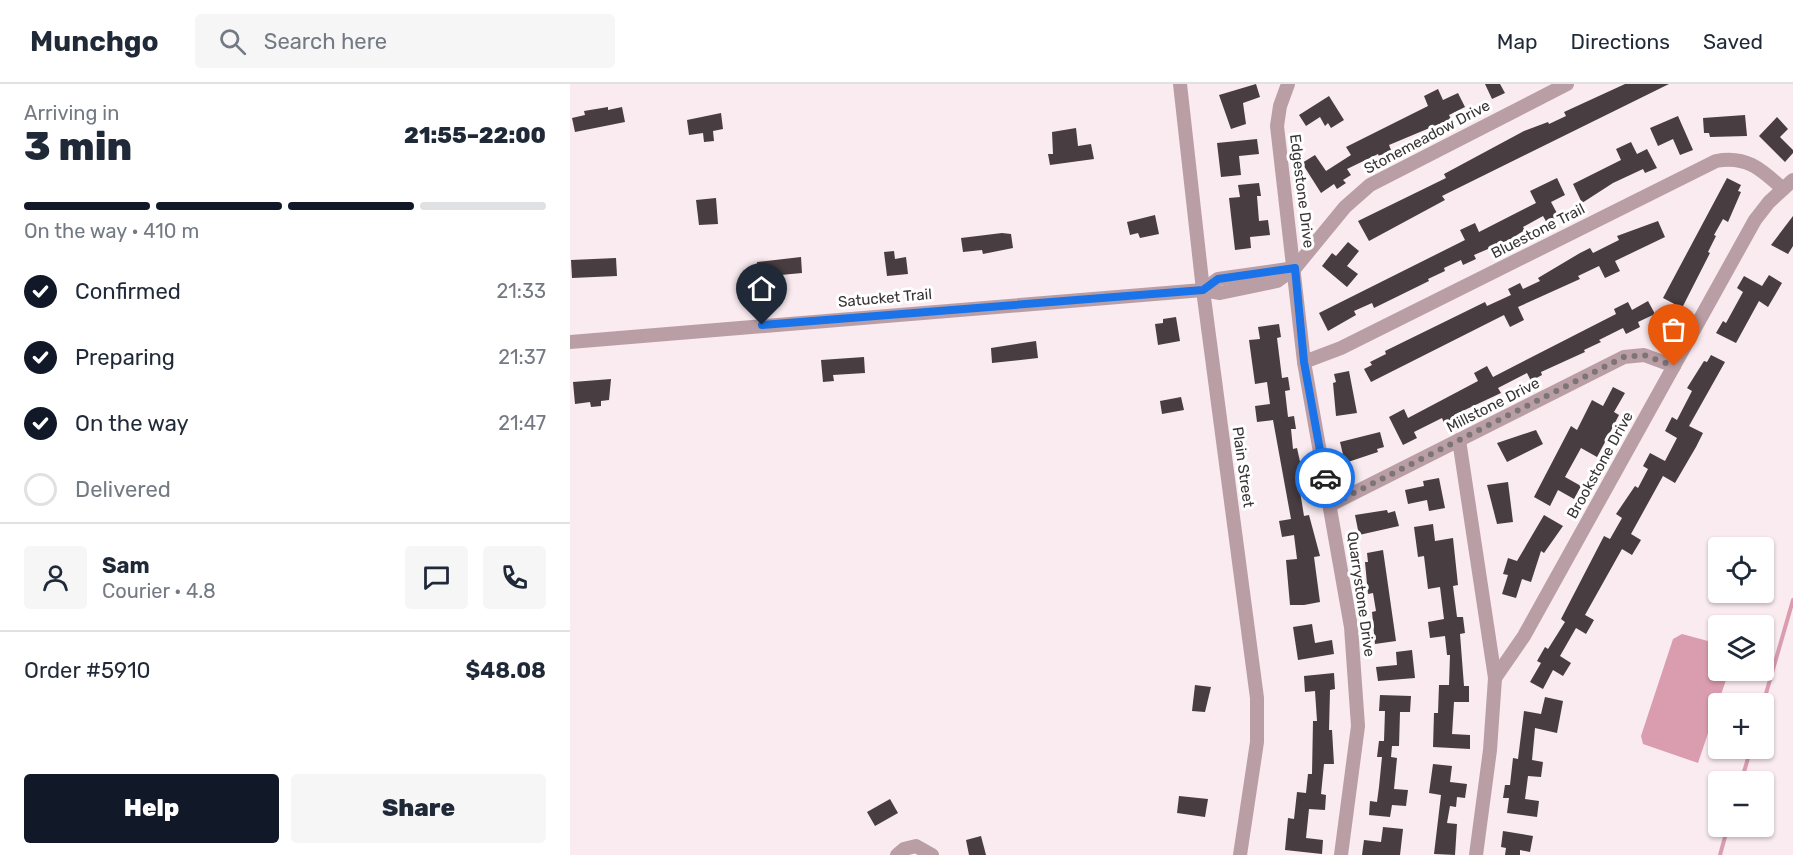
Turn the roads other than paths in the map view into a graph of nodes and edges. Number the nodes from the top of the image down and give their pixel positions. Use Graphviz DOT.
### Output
graph roads {
  1 [pos="1180,84"];
  2 [pos="1288,84"];
  3 [pos="1567,84"];
  4 [pos="1788,185"];
  5 [pos="1295,268"];
  6 [pos="1203,290"];
  7 [pos="570,342"];
  8 [pos="1304,362"];
  9 [pos="1674,366"];
  10 [pos="1459,440"];
  11 [pos="1330,505"];
  12 [pos="1495,678"];
  13 [pos="897,855"];
  14 [pos="932,855"];
  15 [pos="1240,855"];
  16 [pos="1341,855"];
  17 [pos="1476,855"];
  1 -- 6 [label="street, Plain Street"];
  2 -- 5 [label="street, Edgestone Drive"];
  3 -- 5 [label="street, Stonemeadow Drive"];
  4 -- 8 [label="street, Bluestone Trail"];
  4 -- 9 [label="street, Brookstone Drive"];
  5 -- 6 [label="street"];
  5 -- 8 [label="street, Quarrystone Drive"];
  6 -- 7 [label="street, Satucket Trail"];
  6 -- 15 [label="street, Plain Street"];
  8 -- 11 [label="street, Quarrystone Drive"];
  9 -- 10 [label="street, Millstone Drive"];
  9 -- 12 [label="street, Brookstone Drive"];
  10 -- 11 [label="street, Millstone Drive"];
  10 -- 12 [label="street"];
  11 -- 16 [label="street, Quarrystone Drive"];
  12 -- 17 [label="street"];
  13 -- 14 [label="street"];
}
